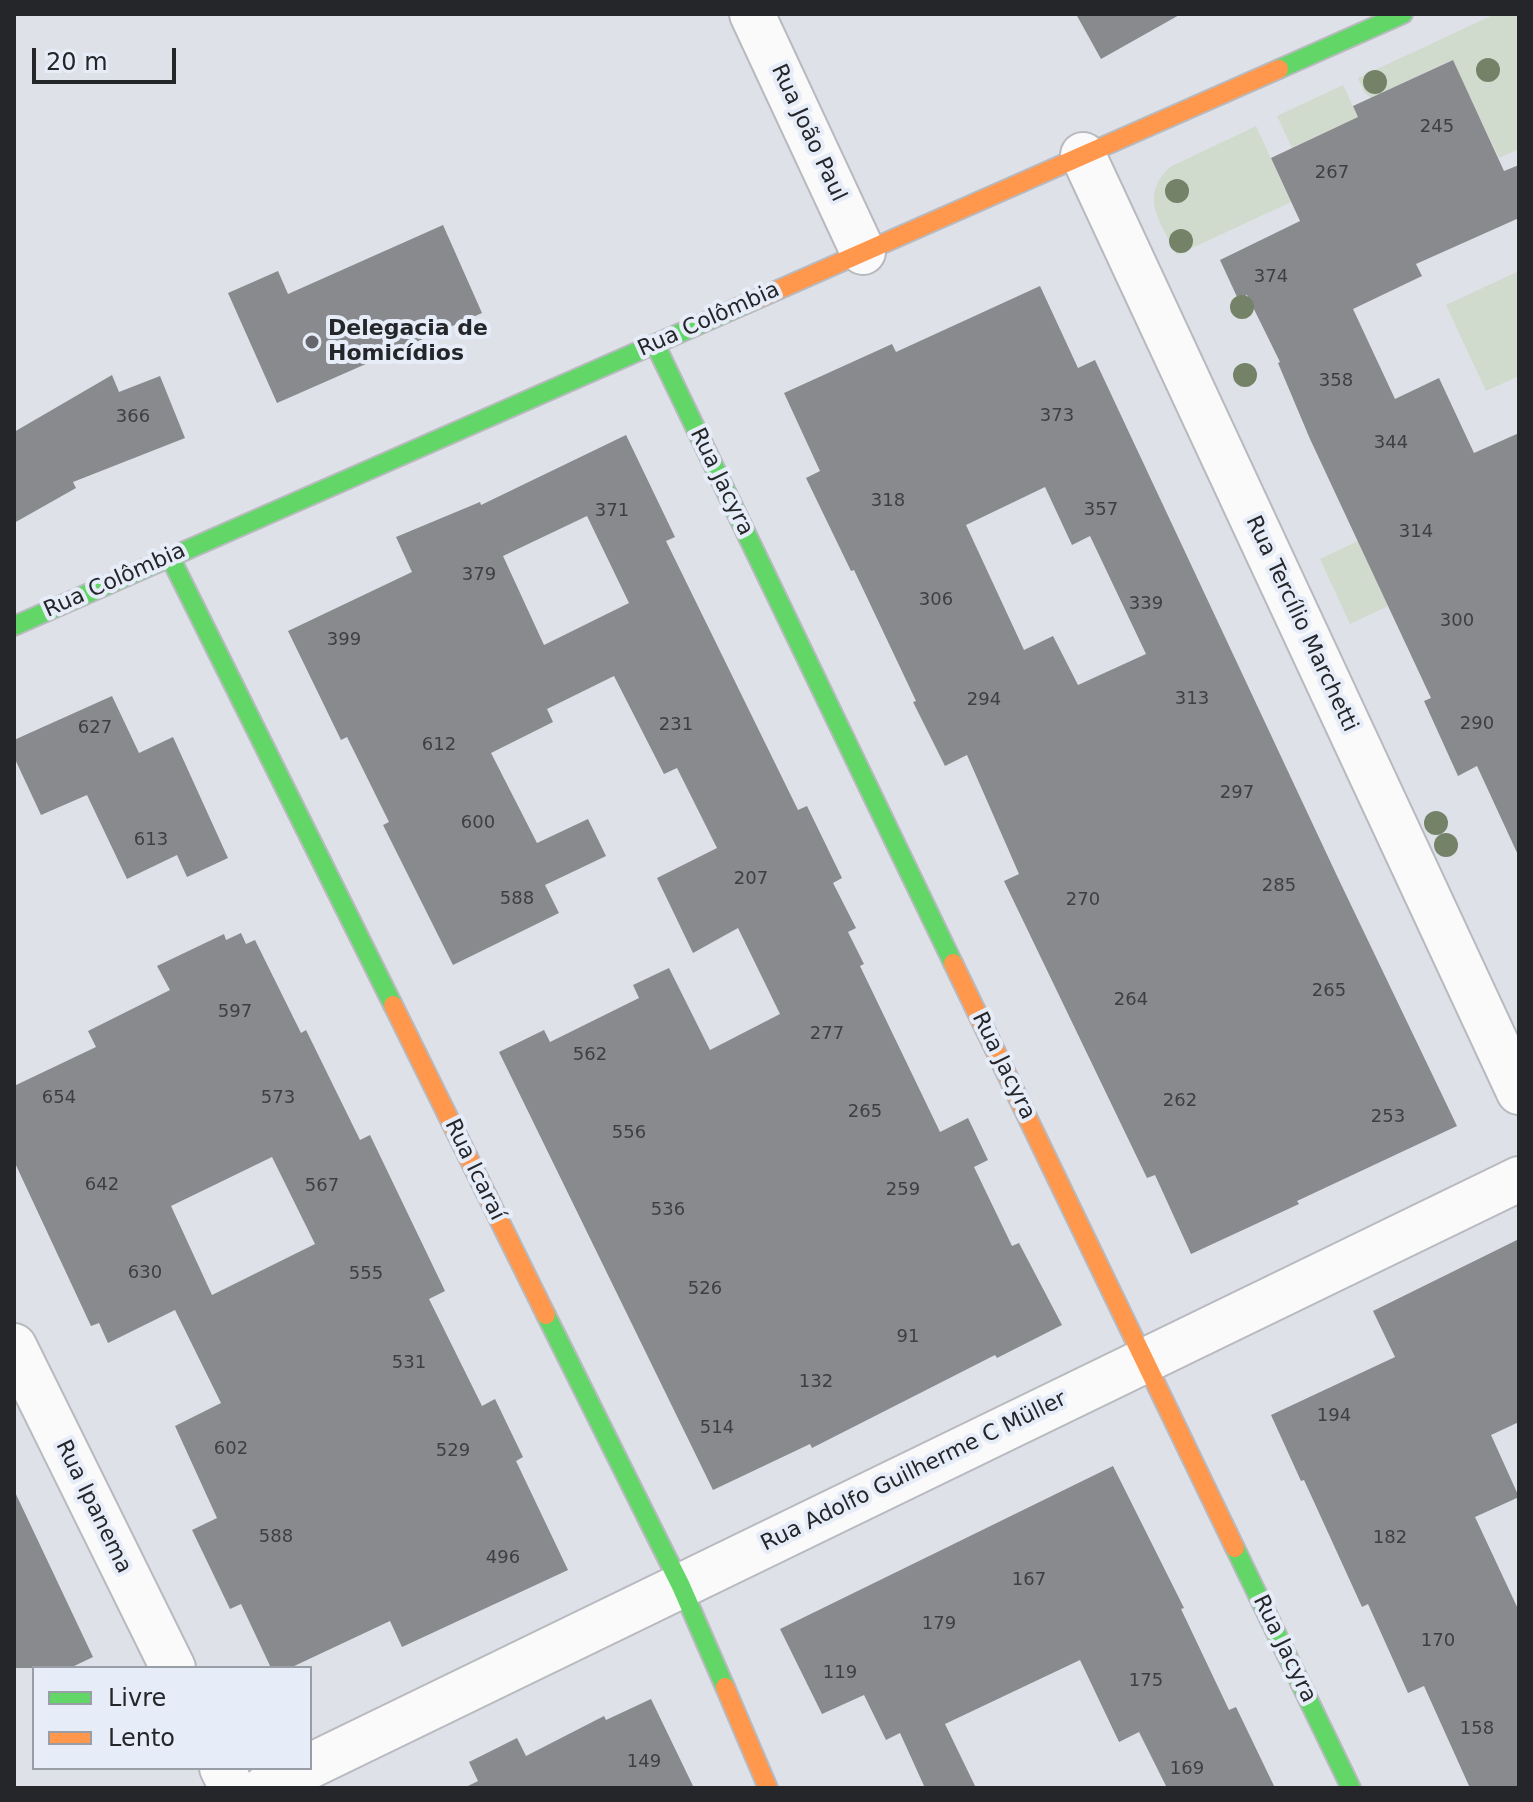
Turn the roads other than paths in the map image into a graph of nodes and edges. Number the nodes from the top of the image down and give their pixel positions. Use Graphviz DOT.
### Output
graph roads {
  1 [pos="752,14"];
  2 [pos="1403,14"];
  3 [pos="1083,155"];
  4 [pos="863,252"];
  5 [pos="655,344"];
  6 [pos="170,557"];
  7 [pos="14,626"];
  8 [pos="1519,1092"];
  9 [pos="1519,1179"];
  10 [pos="14,1346"];
  11 [pos="1145,1360"];
  12 [pos="681,1586"];
  13 [pos="172,1666"];
  14 [pos="312,1765"];
  15 [pos="223,1770"];
  16 [pos="302,1770"];
  17 [pos="232,1788"];
  18 [pos="265,1788"];
  19 [pos="768,1788"];
  20 [pos="1351,1788"];
  1 -- 4 [label="street, Rua João Paul"];
  2 -- 3 [label="street, Rua Colômbia"];
  3 -- 4 [label="street, Rua Colômbia"];
  3 -- 8 [label="street, Rua Tercílio Marchetti"];
  4 -- 5 [label="street, Rua Colômbia"];
  5 -- 6 [label="street, Rua Colômbia"];
  5 -- 11 [label="street, Rua Jacyra"];
  6 -- 7 [label="street, Rua Colômbia"];
  6 -- 12 [label="street, Rua Icaraí"];
  9 -- 11 [label="street, Rua Adolfo Guilherme C Müller"];
  10 -- 13 [label="street, Rua Ipanema"];
  11 -- 12 [label="street, Rua Adolfo Guilherme C Müller"];
  11 -- 20 [label="street, Rua Jacyra"];
  12 -- 14 [label="street, Rua Adolfo Guilherme C Müller"];
  12 -- 19 [label="street, Rua Icaraí"];
  15 -- 17 [label="street"];
  16 -- 18 [label="street, Rua Adolfo Guilherme C Müller"];
}
